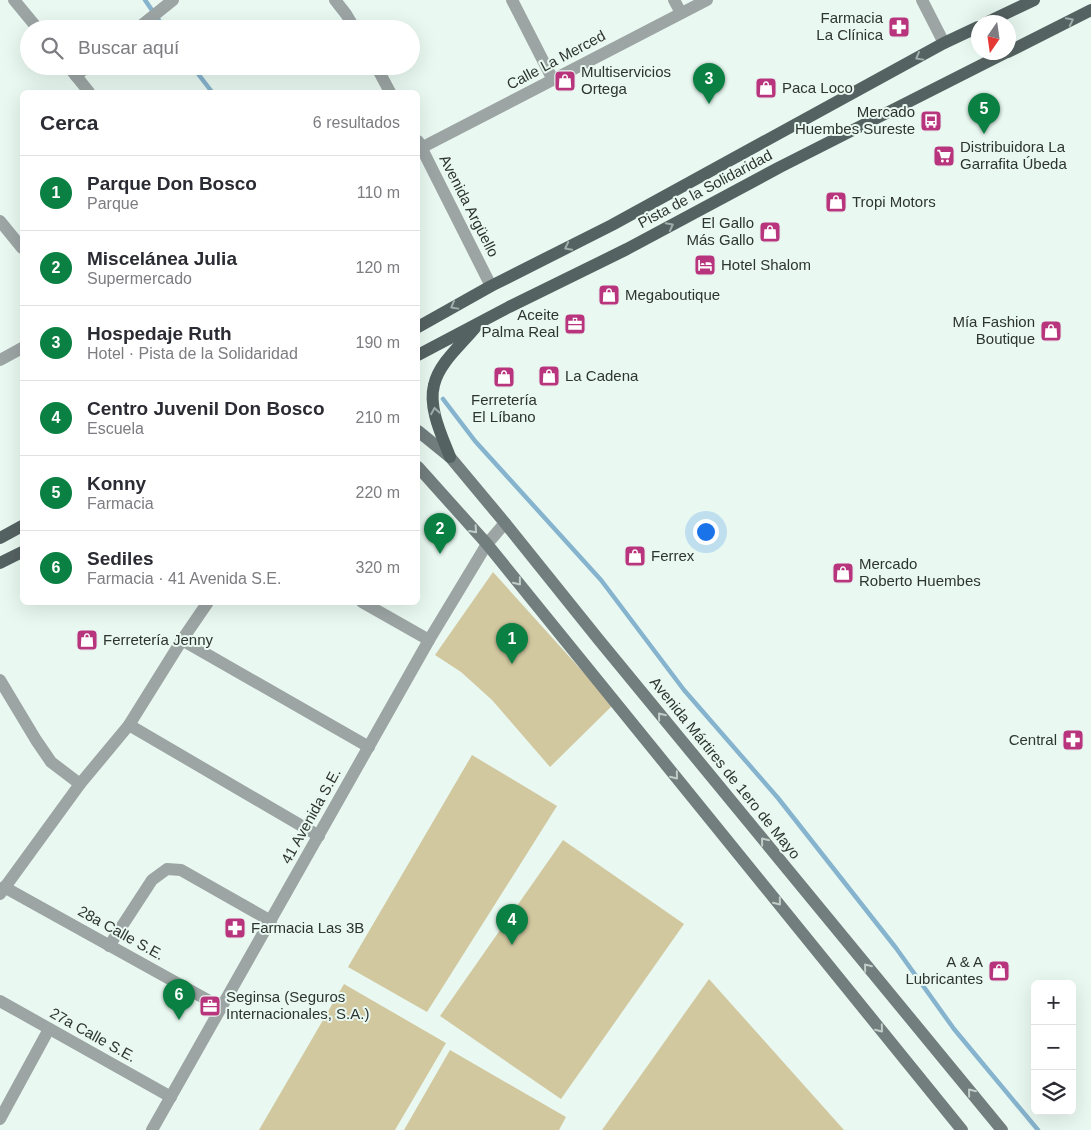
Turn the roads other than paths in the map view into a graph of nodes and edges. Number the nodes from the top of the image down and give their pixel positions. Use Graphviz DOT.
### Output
graph roads {
  1 [pos="14,0"];
  2 [pos="335,0"];
  3 [pos="512,0"];
  4 [pos="674,0"];
  5 [pos="706,0"];
  6 [pos="922,0"];
  7 [pos="1034,0"];
  8 [pos="168,4"];
  9 [pos="1091,10"];
  10 [pos="681,13"];
  11 [pos="1003,15"];
  12 [pos="31,20"];
  13 [pos="147,20"];
  14 [pos="350,20"];
  15 [pos="971,30"];
  16 [pos="944,43"];
  17 [pos="1016,48"];
  18 [pos="992,60"];
  19 [pos="75,75"];
  20 [pos="381,75"];
  21 [pos="553,80"];
  22 [pos="87,90"];
  23 [pos="389,90"];
  24 [pos="420,145"];
  25 [pos="420,147"];
  26 [pos="0,221"];
  27 [pos="20,246"];
  28 [pos="491,286"];
  29 [pos="480,322"];
  30 [pos="420,326"];
  31 [pos="20,349"];
  32 [pos="420,354"];
  33 [pos="0,360"];
  34 [pos="420,433"];
  35 [pos="450,457"];
  36 [pos="420,469"];
  37 [pos="506,523"];
  38 [pos="20,527"];
  39 [pos="0,538"];
  40 [pos="487,544"];
  41 [pos="20,553"];
  42 [pos="0,563"];
  43 [pos="206,605"];
  44 [pos="367,605"];
  45 [pos="182,640"];
  46 [pos="429,640"];
  47 [pos="0,680"];
  48 [pos="129,725"];
  49 [pos="369,747"];
  50 [pos="80,784"];
  51 [pos="319,836"];
  52 [pos="2,891"];
  53 [pos="271,921"];
  54 [pos="109,946"];
  55 [pos="0,1002"];
  56 [pos="222,1008"];
  57 [pos="49,1029"];
  58 [pos="171,1097"];
  59 [pos="0,1119"];
  60 [pos="152,1130"];
  61 [pos="962,1130"];
  62 [pos="1002,1130"];
  1 -- 12 [label="street"];
  2 -- 14 [label="street"];
  3 -- 21 [label="street"];
  4 -- 10 [label="street"];
  5 -- 10 [label="street, Calle La Merced"];
  6 -- 16 [label="street"];
  7 -- 11 [label="main road"];
  8 -- 13 [label="street"];
  17 -- 9 [label="main road, Pista de la Solidaridad, one-way"];
  10 -- 21 [label="street, Calle La Merced"];
  15 -- 16 [label="main road, Pista de la Solidaridad"];
  16 -- 28 [label="main road, Pista de la Solidaridad, one-way"];
  29 -- 18 [label="main road, Pista de la Solidaridad, one-way"];
  19 -- 22 [label="street"];
  20 -- 23 [label="street"];
  21 -- 24 [label="street, Calle La Merced"];
  25 -- 28 [label="street, Avenida Argüello"];
  26 -- 27 [label="street"];
  28 -- 30 [label="main road, Pista de la Solidaridad, one-way"];
  29 -- 32 [label="main road, Pista de la Solidaridad"];
  35 -- 29 [label="main road, one-way"];
  31 -- 33 [label="street"];
  34 -- 35 [label="main road, Avenida Mártires de 1ero de Mayo"];
  35 -- 37 [label="main road, Avenida Mártires de 1ero de Mayo"];
  36 -- 40 [label="main road, one-way"];
  37 -- 40 [label="street, 41 Avenida S.E."];
  62 -- 37 [label="main road, Avenida Mártires de 1ero de Mayo, one-way"];
  38 -- 39 [label="main road"];
  40 -- 46 [label="street, 41 Avenida S.E."];
  40 -- 61 [label="main road, one-way"];
  41 -- 42 [label="main road"];
  43 -- 45 [label="street"];
  44 -- 46 [label="street"];
  45 -- 48 [label="street"];
  45 -- 49 [label="street"];
  46 -- 49 [label="street, 41 Avenida S.E."];
  47 -- 50 [label="street"];
  48 -- 50 [label="street"];
  48 -- 51 [label="street"];
  49 -- 51 [label="street, 41 Avenida S.E."];
  50 -- 52 [label="street"];
  51 -- 53 [label="street, 41 Avenida S.E."];
  52 -- 54 [label="street, 28a Calle S.E."];
  53 -- 54 [label="street"];
  53 -- 56 [label="street, 41 Avenida S.E."];
  54 -- 56 [label="street, 28a Calle S.E."];
  55 -- 57 [label="street, 27a Calle S.E."];
  56 -- 58 [label="street, 41 Avenida S.E."];
  57 -- 58 [label="street, 27a Calle S.E."];
  57 -- 59 [label="street"];
  58 -- 60 [label="street, 41 Avenida S.E."];
}
